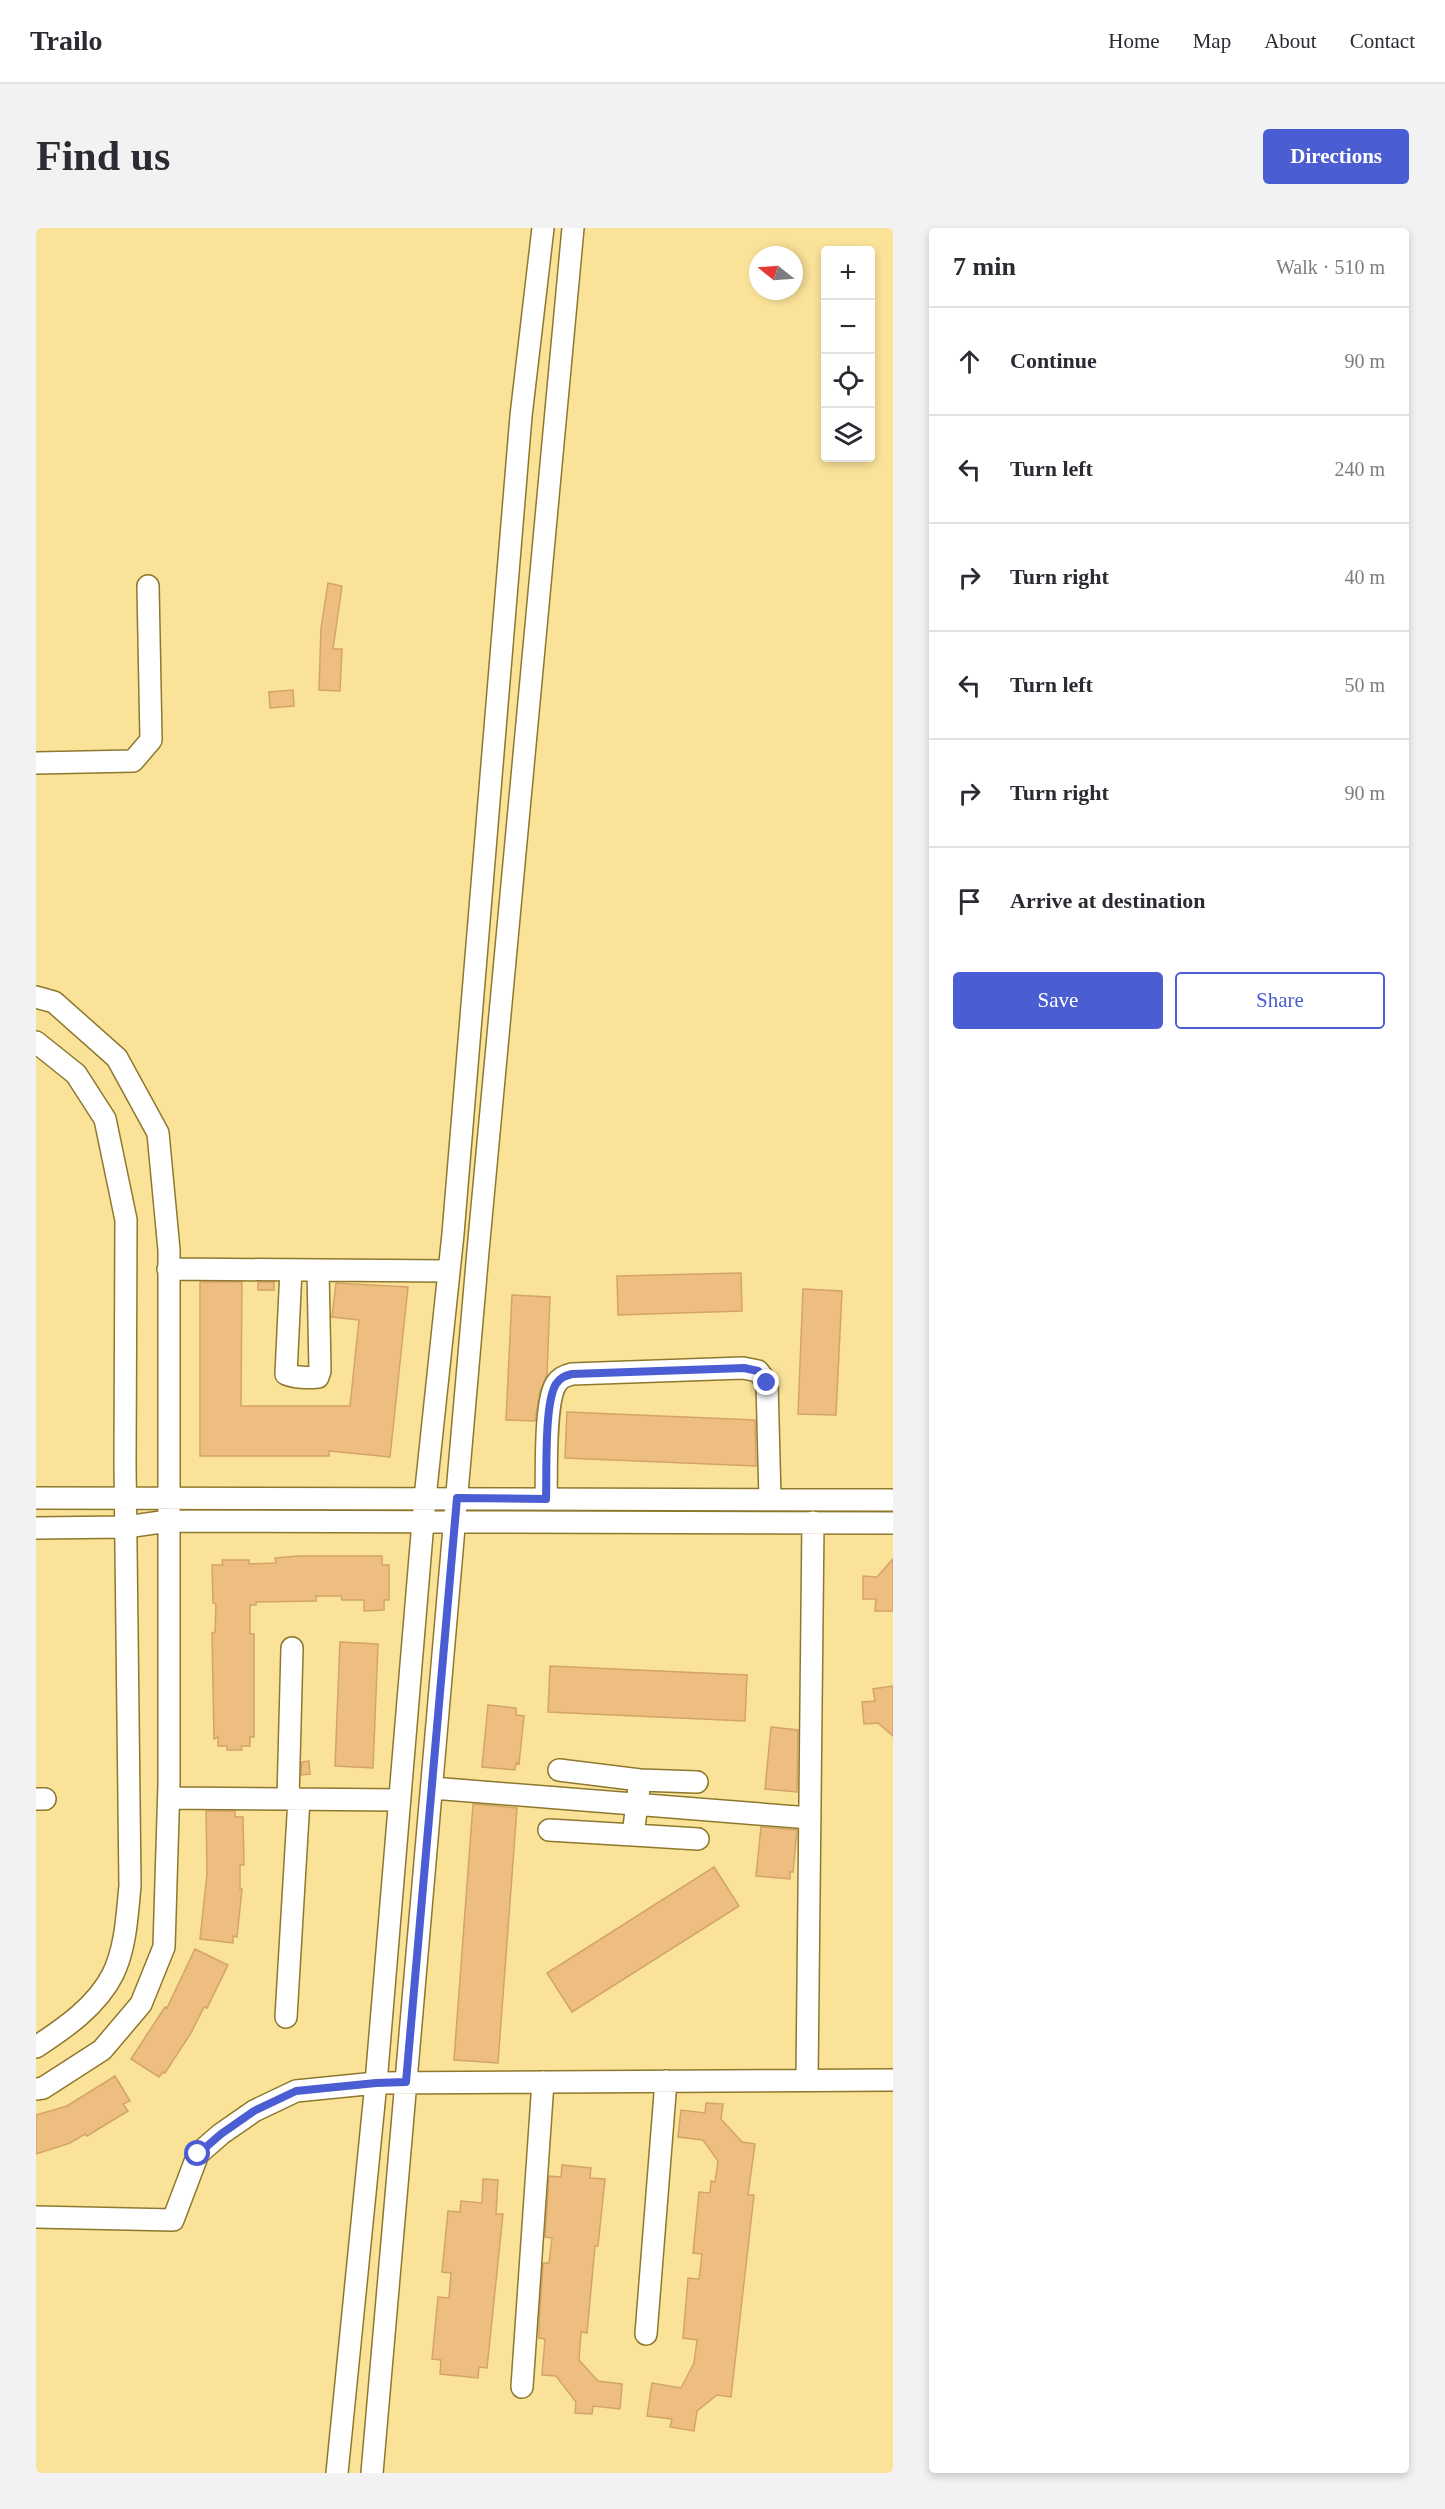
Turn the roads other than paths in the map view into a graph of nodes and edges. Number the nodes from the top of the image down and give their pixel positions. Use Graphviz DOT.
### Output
graph roads {
  1 [pos="543,228"];
  2 [pos="573,228"];
  3 [pos="148,586"];
  4 [pos="36,763"];
  5 [pos="36,997"];
  6 [pos="36,1042"];
  7 [pos="168,1269"];
  8 [pos="291,1270"];
  9 [pos="318,1270"];
  10 [pos="449,1270"];
  11 [pos="168,1497"];
  12 [pos="36,1498"];
  13 [pos="126,1498"];
  14 [pos="425,1498"];
  15 [pos="457,1498"];
  16 [pos="546,1499"];
  17 [pos="770,1499"];
  18 [pos="893,1500"];
  19 [pos="168,1521"];
  20 [pos="424,1521"];
  21 [pos="455,1521"];
  22 [pos="813,1522"];
  23 [pos="893,1523"];
  24 [pos="126,1527"];
  25 [pos="36,1528"];
  26 [pos="292,1648"];
  27 [pos="559,1770"];
  28 [pos="640,1780"];
  29 [pos="697,1782"];
  30 [pos="432,1788"];
  31 [pos="169,1798"];
  32 [pos="293,1799"];
  33 [pos="400,1800"];
  34 [pos="638,1804"];
  35 [pos="810,1818"];
  36 [pos="549,1830"];
  37 [pos="633,1835"];
  38 [pos="698,1839"];
  39 [pos="286,2017"];
  40 [pos="36,2048"];
  41 [pos="807,2080"];
  42 [pos="893,2080"];
  43 [pos="666,2081"];
  44 [pos="406,2082"];
  45 [pos="543,2082"];
  46 [pos="376,2083"];
  47 [pos="36,2089"];
  48 [pos="36,2217"];
  49 [pos="646,2334"];
  50 [pos="522,2387"];
  51 [pos="337,2473"];
  52 [pos="372,2473"];
  1 -- 10 [label="street"];
  2 -- 15 [label="street"];
  3 -- 4 [label="street"];
  5 -- 7 [label="street"];
  6 -- 13 [label="street"];
  7 -- 8 [label="street"];
  7 -- 11 [label="street"];
  8 -- 9 [label="street"];
  8 -- 9 [label="street"];
  9 -- 10 [label="street"];
  10 -- 14 [label="street"];
  11 -- 13 [label="street"];
  11 -- 14 [label="street"];
  11 -- 19 [label="street"];
  12 -- 13 [label="street"];
  13 -- 24 [label="street"];
  14 -- 15 [label="street"];
  14 -- 20 [label="street"];
  15 -- 16 [label="street"];
  15 -- 21 [label="street"];
  16 -- 17 [label="street"];
  16 -- 17 [label="street"];
  17 -- 18 [label="street"];
  19 -- 20 [label="street"];
  19 -- 24 [label="street"];
  19 -- 31 [label="street"];
  20 -- 21 [label="street"];
  20 -- 33 [label="street"];
  21 -- 22 [label="street"];
  21 -- 30 [label="street"];
  22 -- 23 [label="street"];
  22 -- 35 [label="street"];
  24 -- 25 [label="street"];
  24 -- 40 [label="street"];
  26 -- 32 [label="street"];
  27 -- 28 [label="street"];
  28 -- 29 [label="street"];
  28 -- 34 [label="street"];
  30 -- 34 [label="street"];
  30 -- 44 [label="street"];
  31 -- 32 [label="street"];
  31 -- 47 [label="street"];
  32 -- 33 [label="street"];
  32 -- 39 [label="street"];
  33 -- 46 [label="street"];
  34 -- 35 [label="street"];
  34 -- 37 [label="street"];
  35 -- 41 [label="street"];
  36 -- 37 [label="street"];
  37 -- 38 [label="street"];
  41 -- 42 [label="street"];
  41 -- 43 [label="street"];
  43 -- 45 [label="street"];
  43 -- 49 [label="street"];
  44 -- 45 [label="street"];
  44 -- 46 [label="street"];
  44 -- 52 [label="street"];
  45 -- 50 [label="street"];
  46 -- 48 [label="street"];
  46 -- 51 [label="street"];
}
